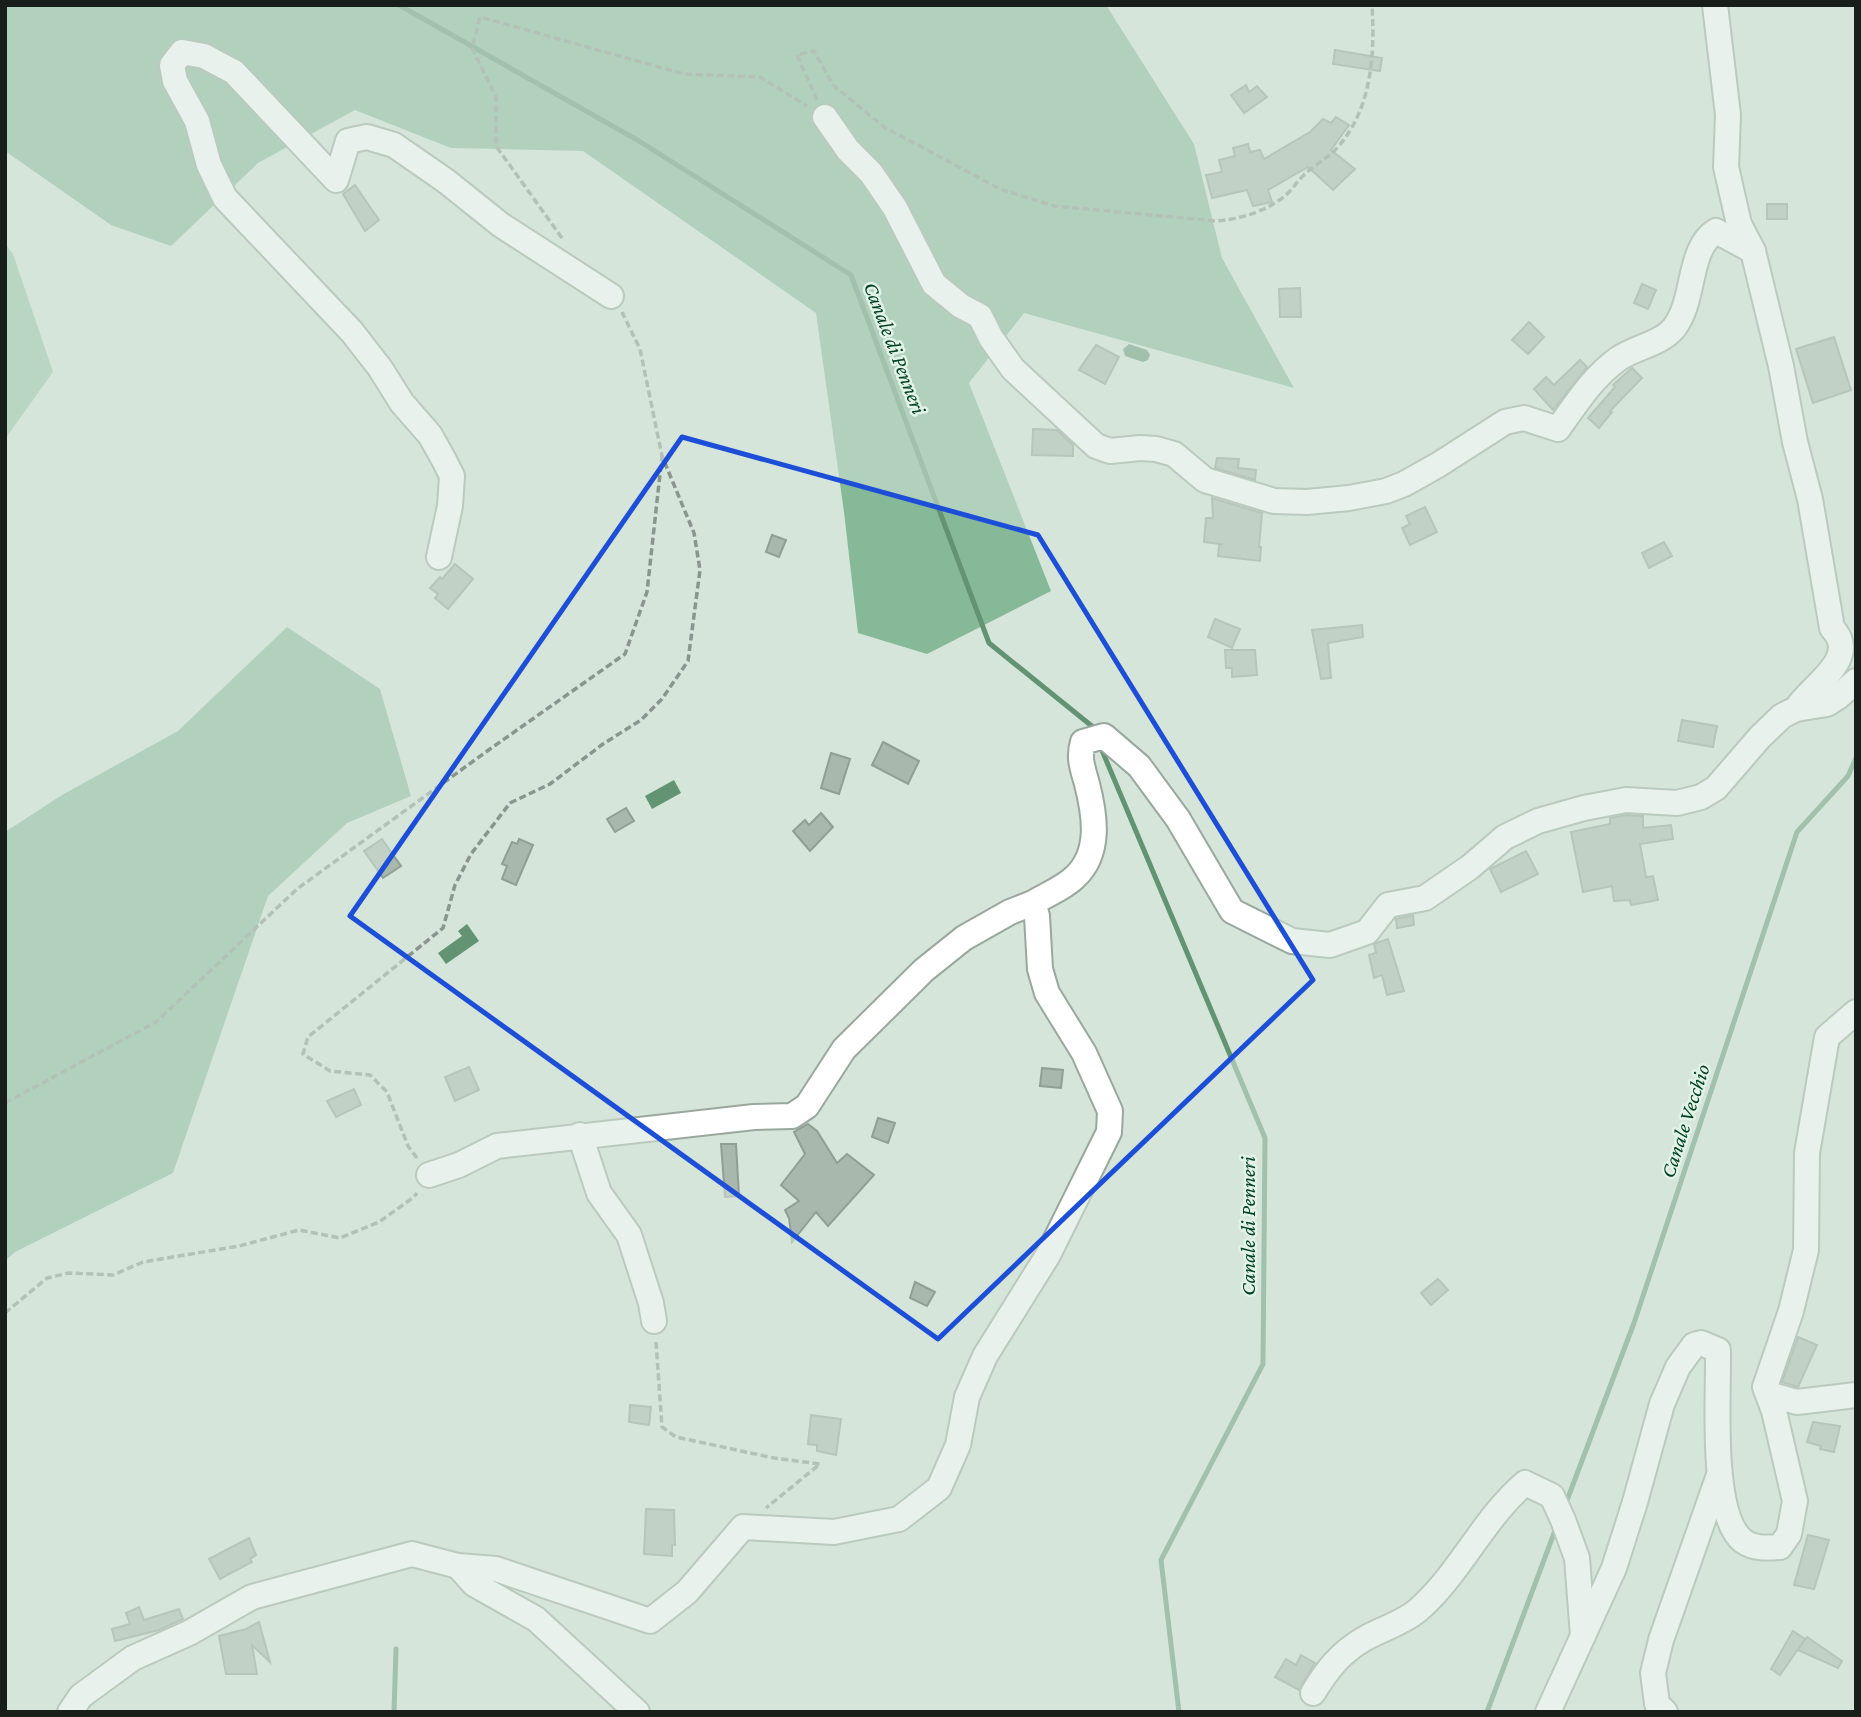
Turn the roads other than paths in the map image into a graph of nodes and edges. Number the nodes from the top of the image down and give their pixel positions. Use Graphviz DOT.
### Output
graph roads {
  1 [pos="1715,5"];
  2 [pos="825,117"];
  3 [pos="1753,251"];
  4 [pos="611,296"];
  5 [pos="439,557"];
  6 [pos="1848,629"];
  7 [pos="1856,681"];
  8 [pos="1796,709"];
  9 [pos="1033,903"];
  10 [pos="1856,1012"];
  11 [pos="580,1135"];
  12 [pos="429,1175"];
  13 [pos="654,1321"];
  14 [pos="1768,1394"];
  15 [pos="1856,1395"];
  16 [pos="1719,1474"];
  17 [pos="458,1566"];
  18 [pos="1583,1636"];
  19 [pos="1313,1693"];
  20 [pos="70,1712"];
  21 [pos="637,1712"];
  22 [pos="1548,1712"];
  23 [pos="1665,1712"];
  1 -- 3 [label="street"];
  2 -- 3 [label="street"];
  3 -- 6 [label="street"];
  4 -- 5 [label="street"];
  6 -- 8 [label="street"];
  7 -- 8 [label="street"];
  8 -- 9 [label="street"];
  9 -- 11 [label="street"];
  9 -- 17 [label="street"];
  10 -- 14 [label="street"];
  11 -- 12 [label="street"];
  11 -- 13 [label="street"];
  14 -- 15 [label="street"];
  14 -- 16 [label="street"];
  16 -- 18 [label="street"];
  16 -- 23 [label="street"];
  17 -- 20 [label="street"];
  17 -- 21 [label="street"];
  18 -- 19 [label="street"];
  18 -- 22 [label="street"];
}
